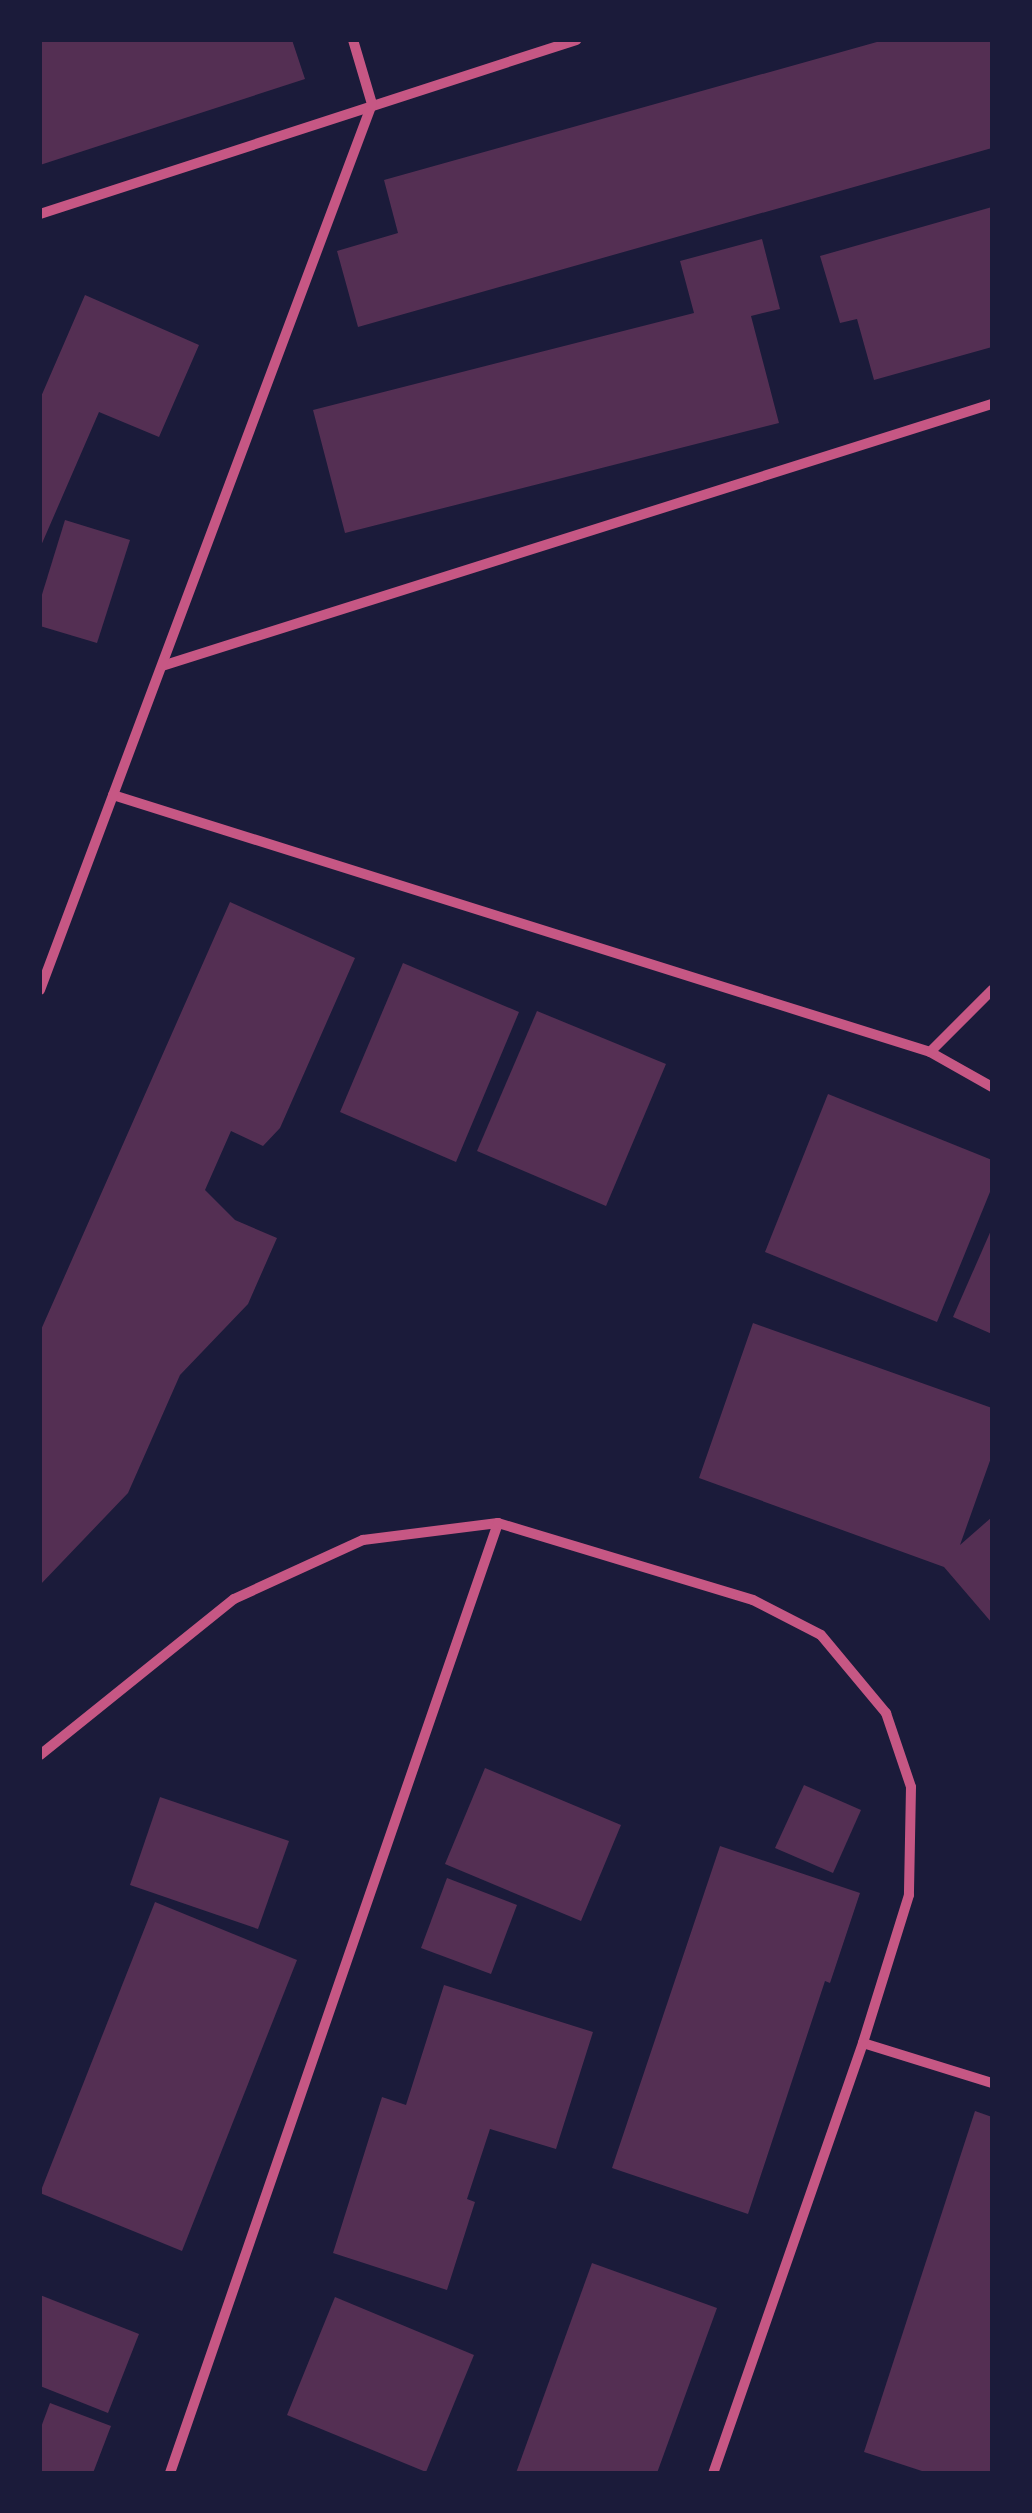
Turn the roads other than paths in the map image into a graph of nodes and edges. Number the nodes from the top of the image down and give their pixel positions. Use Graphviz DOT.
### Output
graph roads {
  1 [pos="353,40"];
  2 [pos="576,40"];
  3 [pos="372,104"];
  4 [pos="40,214"];
  5 [pos="992,404"];
  6 [pos="162,666"];
  7 [pos="113,795"];
  8 [pos="40,990"];
  9 [pos="992,990"];
  10 [pos="930,1052"];
  11 [pos="992,1087"];
  12 [pos="498,1523"];
  13 [pos="40,1755"];
  14 [pos="864,2044"];
  15 [pos="992,2083"];
  16 [pos="170,2473"];
  17 [pos="713,2473"];
  1 -- 3 [label="street"];
  2 -- 3 [label="street"];
  3 -- 4 [label="street"];
  3 -- 6 [label="street"];
  5 -- 6 [label="street"];
  6 -- 7 [label="street"];
  7 -- 8 [label="street"];
  7 -- 10 [label="street"];
  9 -- 10 [label="street"];
  10 -- 11 [label="street"];
  12 -- 13 [label="street"];
  12 -- 14 [label="street"];
  12 -- 16 [label="street"];
  14 -- 15 [label="street"];
  14 -- 17 [label="street"];
}
